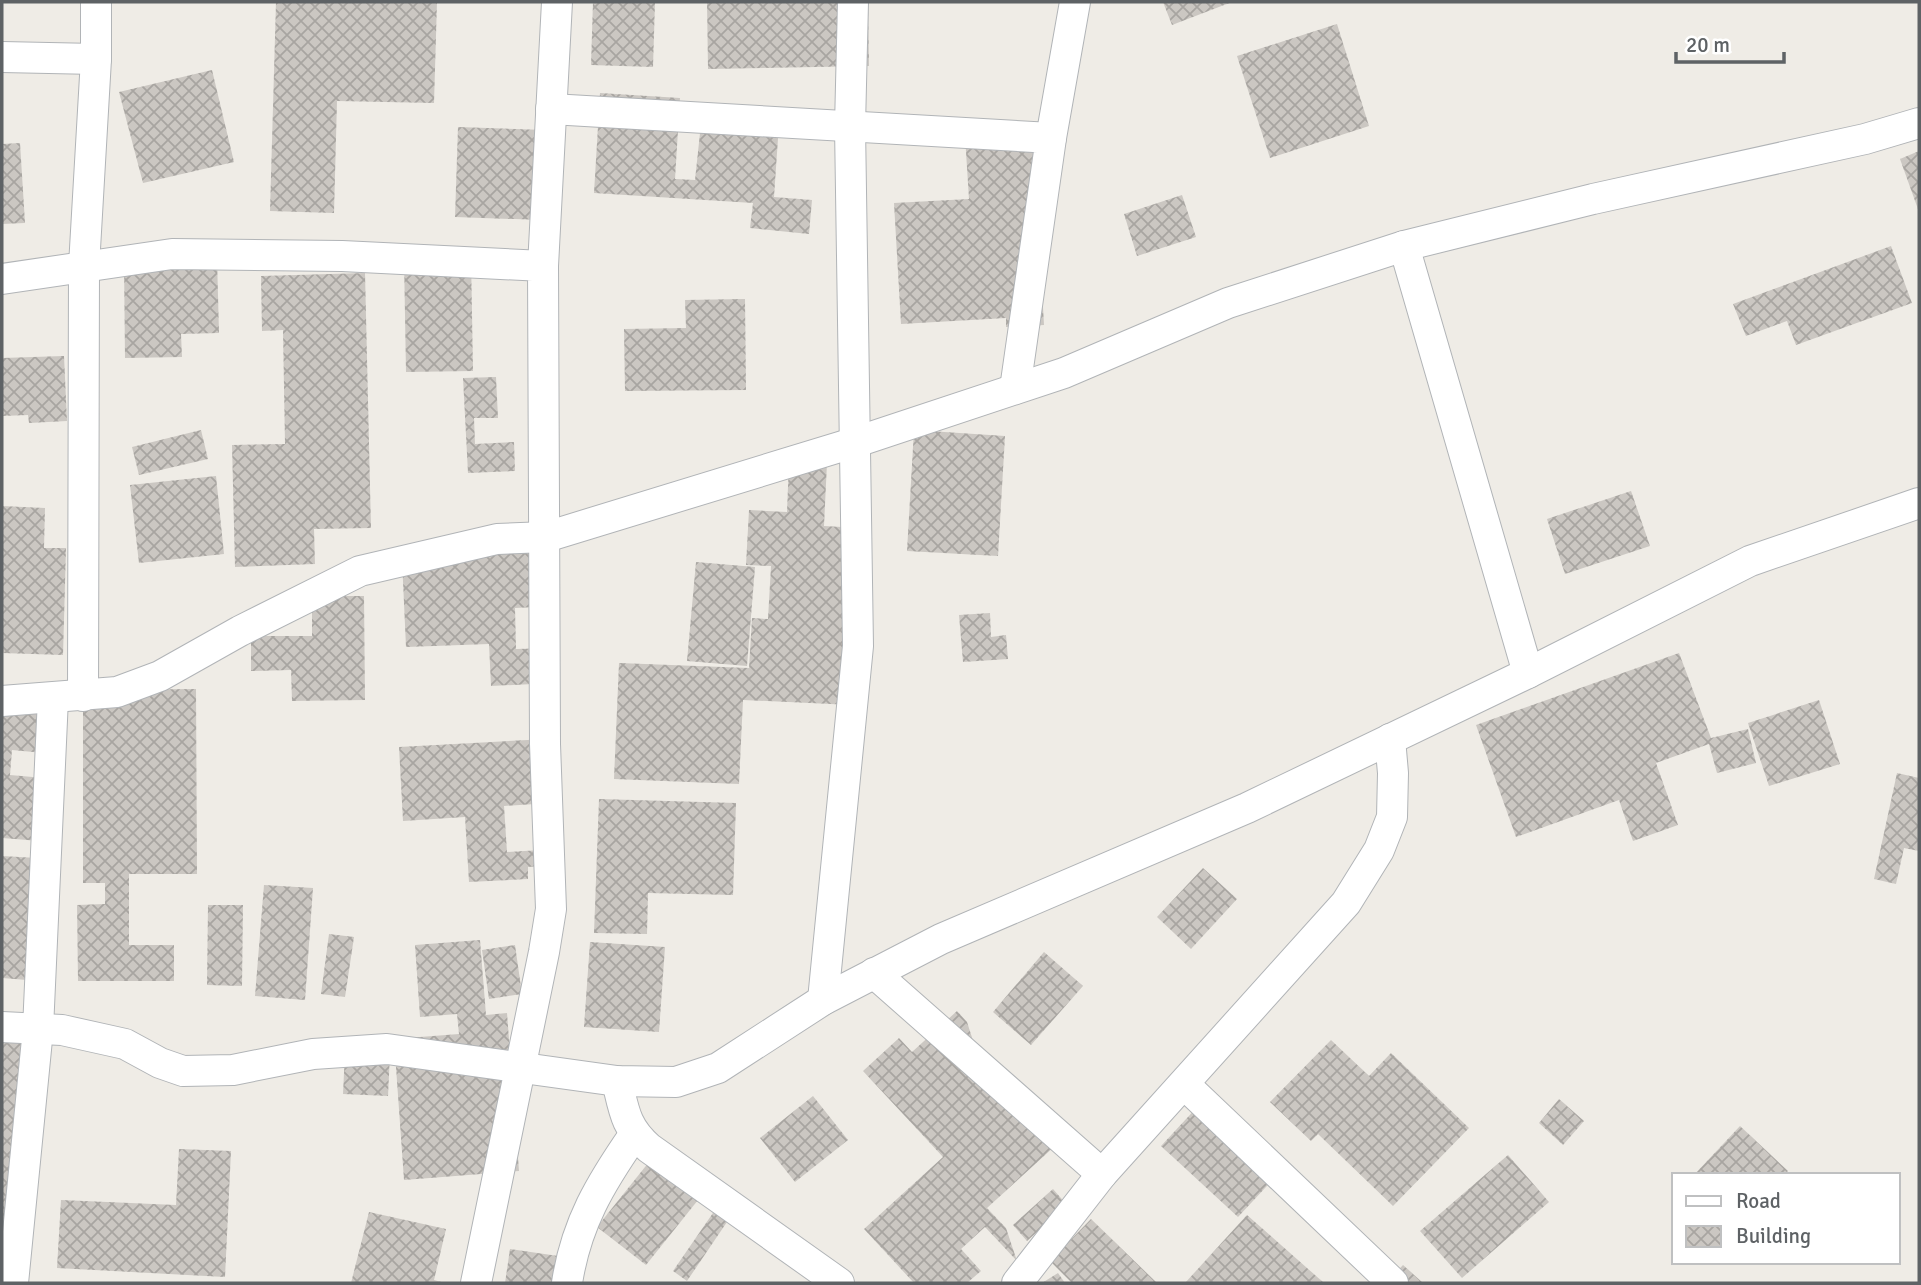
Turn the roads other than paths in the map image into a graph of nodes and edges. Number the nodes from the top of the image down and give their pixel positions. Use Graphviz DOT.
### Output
graph roads {
  1 [pos="96,2"];
  2 [pos="556,2"];
  3 [pos="853,2"];
  4 [pos="1075,2"];
  5 [pos="2,57"];
  6 [pos="96,59"];
  7 [pos="551,109"];
  8 [pos="1919,123"];
  9 [pos="850,126"];
  10 [pos="1051,138"];
  11 [pos="1405,246"];
  12 [pos="85,266"];
  13 [pos="543,266"];
  14 [pos="2,279"];
  15 [pos="1015,389"];
  16 [pos="856,442"];
  17 [pos="1919,503"];
  18 [pos="546,537"];
  19 [pos="1528,673"];
  20 [pos="83,696"];
  21 [pos="54,698"];
  22 [pos="2,701"];
  23 [pos="1390,739"];
  24 [pos="874,973"];
  25 [pos="823,1000"];
  26 [pos="2,1027"];
  27 [pos="38,1029"];
  28 [pos="519,1066"];
  29 [pos="617,1081"];
  30 [pos="1184,1084"];
  31 [pos="634,1135"];
  32 [pos="1102,1174"];
  33 [pos="1383,1280"];
  34 [pos="13,1283"];
  35 [pos="476,1283"];
  36 [pos="567,1283"];
  37 [pos="839,1283"];
  38 [pos="1017,1283"];
  1 -- 6 [label="street"];
  2 -- 7 [label="street"];
  3 -- 9 [label="street"];
  4 -- 10 [label="street"];
  5 -- 6 [label="street"];
  6 -- 12 [label="street"];
  7 -- 9 [label="street"];
  7 -- 13 [label="street"];
  8 -- 11 [label="street"];
  9 -- 10 [label="street"];
  9 -- 16 [label="street"];
  10 -- 15 [label="street"];
  11 -- 15 [label="street"];
  11 -- 19 [label="street"];
  12 -- 13 [label="street"];
  12 -- 14 [label="street"];
  12 -- 20 [label="street"];
  13 -- 18 [label="street"];
  15 -- 16 [label="street"];
  16 -- 18 [label="street"];
  16 -- 25 [label="street"];
  17 -- 19 [label="street"];
  18 -- 20 [label="street"];
  18 -- 28 [label="street"];
  19 -- 23 [label="street"];
  20 -- 21 [label="street"];
  21 -- 22 [label="street"];
  21 -- 27 [label="street"];
  23 -- 24 [label="street"];
  23 -- 30 [label="street"];
  24 -- 25 [label="street"];
  24 -- 32 [label="street"];
  25 -- 29 [label="street"];
  26 -- 27 [label="street"];
  27 -- 28 [label="street"];
  27 -- 34 [label="street"];
  28 -- 29 [label="street"];
  28 -- 35 [label="street"];
  29 -- 31 [label="street"];
  30 -- 32 [label="street"];
  30 -- 33 [label="street"];
  31 -- 36 [label="street"];
  31 -- 37 [label="street"];
  32 -- 38 [label="street"];
}
